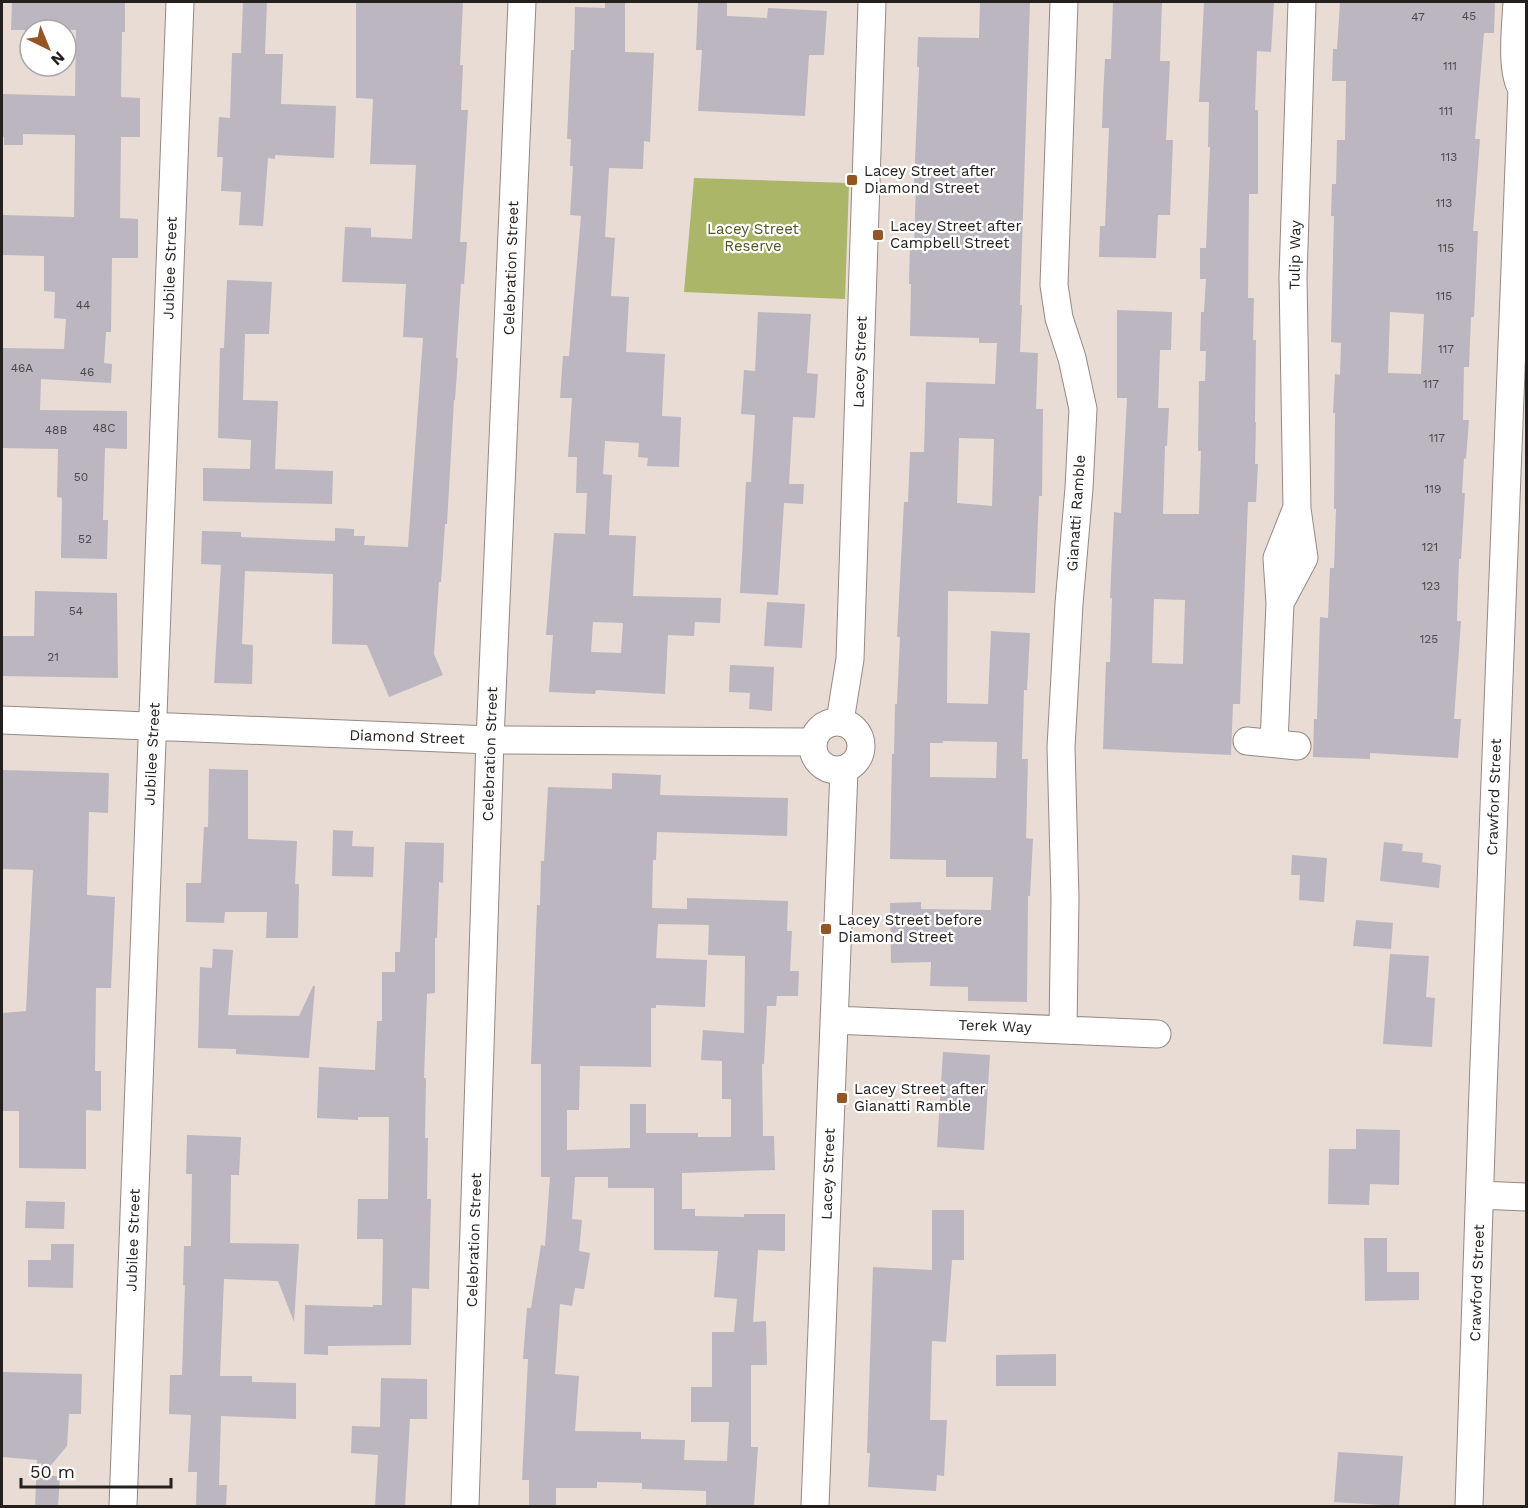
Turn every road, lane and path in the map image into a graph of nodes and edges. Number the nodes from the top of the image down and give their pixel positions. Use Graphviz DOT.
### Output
graph roads {
  1 [pos="180,2"];
  2 [pos="522,2"];
  3 [pos="872,2"];
  4 [pos="1064,2"];
  5 [pos="1302,2"];
  6 [pos="1517,2"];
  7 [pos="1524,86"];
  8 [pos="2,720"];
  9 [pos="840,721"];
  10 [pos="153,726"];
  11 [pos="490,740"];
  12 [pos="813,742"];
  13 [pos="1273,743"];
  14 [pos="844,770"];
  15 [pos="834,1020"];
  16 [pos="1063,1028"];
  17 [pos="1157,1034"];
  18 [pos="1480,1195"];
  19 [pos="1527,1197"];
  20 [pos="123,1506"];
  21 [pos="465,1506"];
  22 [pos="815,1506"];
  23 [pos="1469,1506"];
  1 -- 10 [label="street, Jubilee Street"];
  2 -- 11 [label="street, Celebration Street"];
  3 -- 9 [label="street, Lacey Street"];
  4 -- 16 [label="street, Gianatti Ramble"];
  5 -- 13 [label="street, Tulip Way"];
  6 -- 7 [label="street, Crawford Street"];
  7 -- 18 [label="street, Crawford Street"];
  8 -- 10 [label="street, Diamond Street"];
  9 -- 12 [label="street"];
  9 -- 14 [label="street"];
  10 -- 11 [label="street, Diamond Street"];
  10 -- 20 [label="street, Jubilee Street"];
  11 -- 12 [label="street, Diamond Street"];
  11 -- 21 [label="street, Celebration Street"];
  12 -- 14 [label="street"];
  14 -- 15 [label="street, Lacey Street"];
  15 -- 16 [label="street, Terek Way"];
  15 -- 22 [label="street, Lacey Street"];
  16 -- 17 [label="street, Terek Way"];
  18 -- 19 [label="street"];
  18 -- 23 [label="street, Crawford Street"];
}
